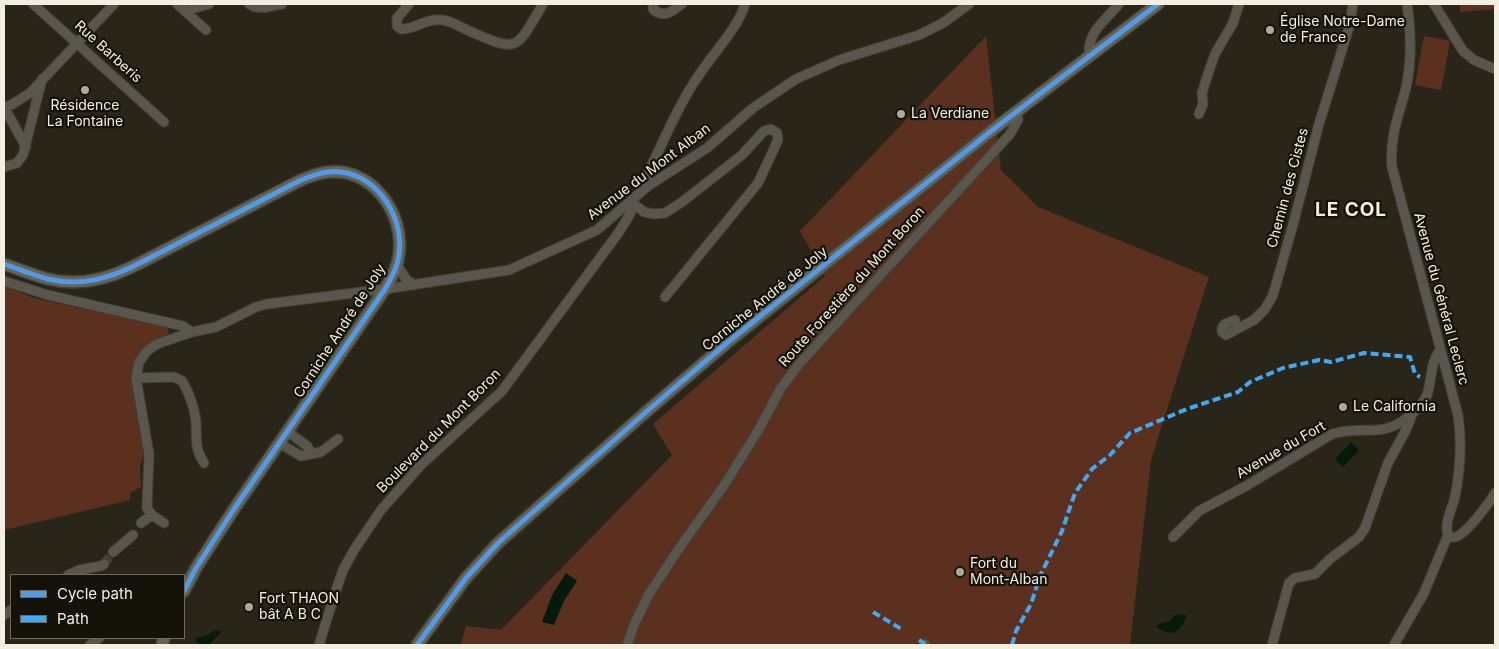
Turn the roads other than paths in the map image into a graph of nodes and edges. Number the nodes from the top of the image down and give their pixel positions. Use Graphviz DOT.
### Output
graph roads {
  1 [pos="33,4"];
  2 [pos="114,4"];
  3 [pos="177,4"];
  4 [pos="209,4"];
  5 [pos="249,4"];
  6 [pos="282,4"];
  7 [pos="408,4"];
  8 [pos="543,4"];
  9 [pos="653,4"];
  10 [pos="682,4"];
  11 [pos="745,4"];
  12 [pos="969,4"];
  13 [pos="1119,4"];
  14 [pos="1158,4"];
  15 [pos="1239,4"];
  16 [pos="1353,4"];
  17 [pos="1407,4"];
  18 [pos="1434,4"];
  19 [pos="187,12"];
  20 [pos="1102,24"];
  21 [pos="206,30"];
  22 [pos="1110,41"];
  23 [pos="77,43"];
  24 [pos="1089,57"];
  25 [pos="1495,69"];
  26 [pos="42,79"];
  27 [pos="4,107"];
  28 [pos="1017,112"];
  29 [pos="1199,114"];
  30 [pos="164,122"];
  31 [pos="26,147"];
  32 [pos="4,167"];
  33 [pos="648,186"];
  34 [pos="633,202"];
  35 [pos="4,264"];
  36 [pos="397,265"];
  37 [pos="4,280"];
  38 [pos="414,285"];
  39 [pos="385,289"];
  40 [pos="665,296"];
  41 [pos="1235,320"];
  42 [pos="192,332"];
  43 [pos="1440,350"];
  44 [pos="136,378"];
  45 [pos="1413,413"];
  46 [pos="287,431"];
  47 [pos="338,439"];
  48 [pos="279,442"];
  49 [pos="312,454"];
  50 [pos="204,463"];
  51 [pos="1495,493"];
  52 [pos="152,515"];
  53 [pos="141,523"];
  54 [pos="164,523"];
  55 [pos="133,535"];
  56 [pos="1448,535"];
  57 [pos="1173,537"];
  58 [pos="113,552"];
  59 [pos="104,564"];
  60 [pos="70,574"];
  61 [pos="185,589"];
  62 [pos="319,645"];
  63 [pos="417,645"];
  64 [pos="627,645"];
  65 [pos="1272,645"];
  66 [pos="1394,645"];
  1 -- 23 [label="street, Rue Barberis"];
  2 -- 23 [label="street"];
  3 -- 19 [label="street"];
  4 -- 19 [label="street"];
  5 -- 6 [label="street"];
  7 -- 8 [label="street"];
  9 -- 10 [label="street"];
  11 -- 33 [label="street"];
  12 -- 33 [label="street, Avenue du Mont Alban"];
  13 -- 20 [label="street"];
  14 -- 22 [label="main road, Corniche André de Joly"];
  15 -- 29 [label="street"];
  16 -- 41 [label="street, Chemin des Cistes"];
  17 -- 43 [label="street, Avenue du Général Leclerc"];
  18 -- 25 [label="street"];
  19 -- 21 [label="street"];
  20 -- 22 [label="street"];
  20 -- 24 [label="street"];
  22 -- 24 [label="main road, Corniche André de Joly"];
  23 -- 26 [label="street"];
  23 -- 30 [label="street, Rue Barberis"];
  24 -- 28 [label="main road, Corniche André de Joly"];
  26 -- 27 [label="street"];
  26 -- 31 [label="street"];
  27 -- 31 [label="street"];
  28 -- 63 [label="main road, Corniche André de Joly"];
  28 -- 64 [label="street, Route Forestière du Mont Boron"];
  31 -- 32 [label="street"];
  33 -- 34 [label="street, Avenue du Mont Alban"];
  34 -- 38 [label="street, Avenue du Mont Alban"];
  34 -- 40 [label="street"];
  34 -- 62 [label="street, Boulevard du Mont Boron"];
  35 -- 36 [label="main road, Corniche André de Joly"];
  36 -- 38 [label="street"];
  36 -- 39 [label="main road, Corniche André de Joly"];
  37 -- 42 [label="street"];
  38 -- 39 [label="street, Avenue du Mont Alban"];
  39 -- 42 [label="street, Avenue du Mont Alban"];
  39 -- 46 [label="main road, Corniche André de Joly"];
  42 -- 44 [label="street, Avenue du Mont Alban"];
  43 -- 45 [label="street, Avenue du Fort"];
  43 -- 56 [label="street, Avenue du Général Leclerc"];
  44 -- 50 [label="street"];
  44 -- 52 [label="street"];
  45 -- 57 [label="street, Avenue du Fort"];
  45 -- 65 [label="street, Avenue du Fort"];
  46 -- 48 [label="main road, Corniche André de Joly"];
  46 -- 49 [label="street"];
  47 -- 49 [label="street"];
  48 -- 49 [label="street"];
  48 -- 61 [label="main road, Corniche André de Joly"];
  51 -- 56 [label="street"];
  52 -- 53 [label="street"];
  52 -- 54 [label="street"];
  55 -- 58 [label="street"];
  56 -- 66 [label="street, Avenue du Général Leclerc"];
  59 -- 60 [label="street"];
}
